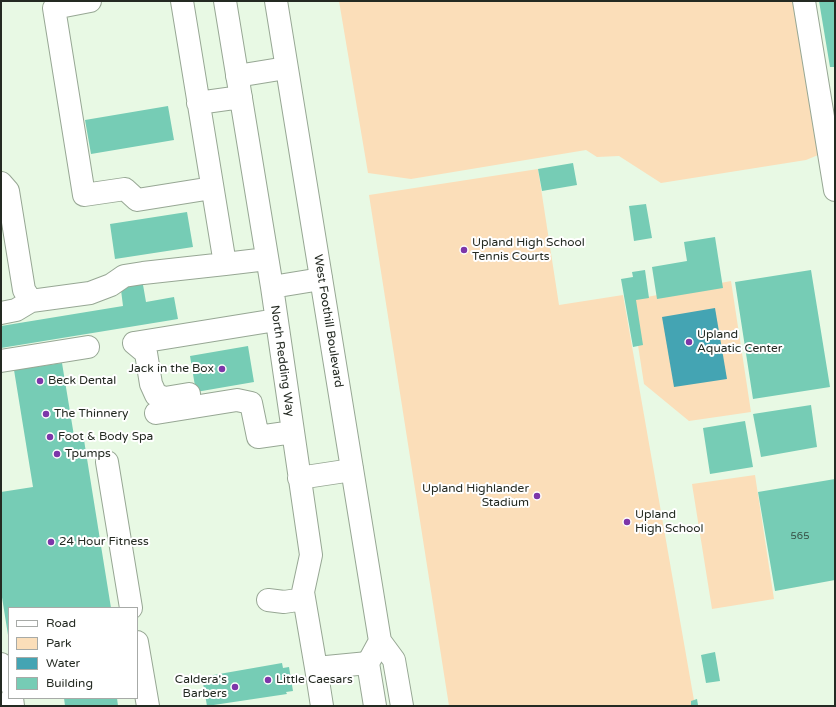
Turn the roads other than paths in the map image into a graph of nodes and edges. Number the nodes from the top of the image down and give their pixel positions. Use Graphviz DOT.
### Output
graph roads {
  1 [pos="90,1"];
  2 [pos="182,1"];
  3 [pos="225,1"];
  4 [pos="276,1"];
  5 [pos="804,1"];
  6 [pos="286,68"];
  7 [pos="239,87"];
  8 [pos="198,103"];
  9 [pos="1,183"];
  10 [pos="212,188"];
  11 [pos="835,190"];
  12 [pos="267,259"];
  13 [pos="225,264"];
  14 [pos="321,279"];
  15 [pos="272,287"];
  16 [pos="31,301"];
  17 [pos="1,313"];
  18 [pos="276,320"];
  19 [pos="88,347"];
  20 [pos="1,361"];
  21 [pos="251,403"];
  22 [pos="156,413"];
  23 [pos="293,432"];
  24 [pos="107,462"];
  25 [pos="352,470"];
  26 [pos="299,478"];
  27 [pos="304,599"];
  28 [pos="268,600"];
  29 [pos="131,607"];
  30 [pos="380,641"];
  31 [pos="138,648"];
  32 [pos="368,663"];
  33 [pos="1,664"];
  34 [pos="316,668"];
  35 [pos="8,681"];
  36 [pos="148,706"];
  37 [pos="322,706"];
  38 [pos="375,706"];
  39 [pos="402,706"];
  1 -- 10 [label="main road"];
  2 -- 8 [label="main road"];
  3 -- 7 [label="main road, North Redding Way"];
  4 -- 6 [label="main road, West Foothill Boulevard"];
  5 -- 11 [label="main road"];
  6 -- 7 [label="main road"];
  6 -- 14 [label="main road, West Foothill Boulevard"];
  7 -- 8 [label="main road"];
  7 -- 12 [label="main road, North Redding Way"];
  8 -- 10 [label="main road"];
  9 -- 16 [label="main road"];
  10 -- 13 [label="main road"];
  12 -- 13 [label="main road"];
  12 -- 15 [label="main road, North Redding Way"];
  13 -- 16 [label="main road"];
  14 -- 15 [label="main road"];
  14 -- 25 [label="main road, West Foothill Boulevard"];
  15 -- 18 [label="main road, North Redding Way"];
  16 -- 17 [label="main road"];
  18 -- 21 [label="main road"];
  18 -- 23 [label="main road, North Redding Way"];
  19 -- 20 [label="main road"];
  21 -- 22 [label="main road"];
  21 -- 23 [label="main road"];
  23 -- 26 [label="main road, North Redding Way"];
  24 -- 29 [label="main road"];
  25 -- 26 [label="main road"];
  25 -- 30 [label="main road, West Foothill Boulevard"];
  26 -- 27 [label="main road, North Redding Way"];
  27 -- 28 [label="main road"];
  27 -- 34 [label="main road, North Redding Way"];
  30 -- 32 [label="main road"];
  30 -- 39 [label="main road, West Foothill Boulevard"];
  31 -- 36 [label="main road"];
  32 -- 34 [label="main road"];
  32 -- 38 [label="main road"];
  33 -- 35 [label="main road"];
  34 -- 37 [label="main road, North Redding Way"];
}
